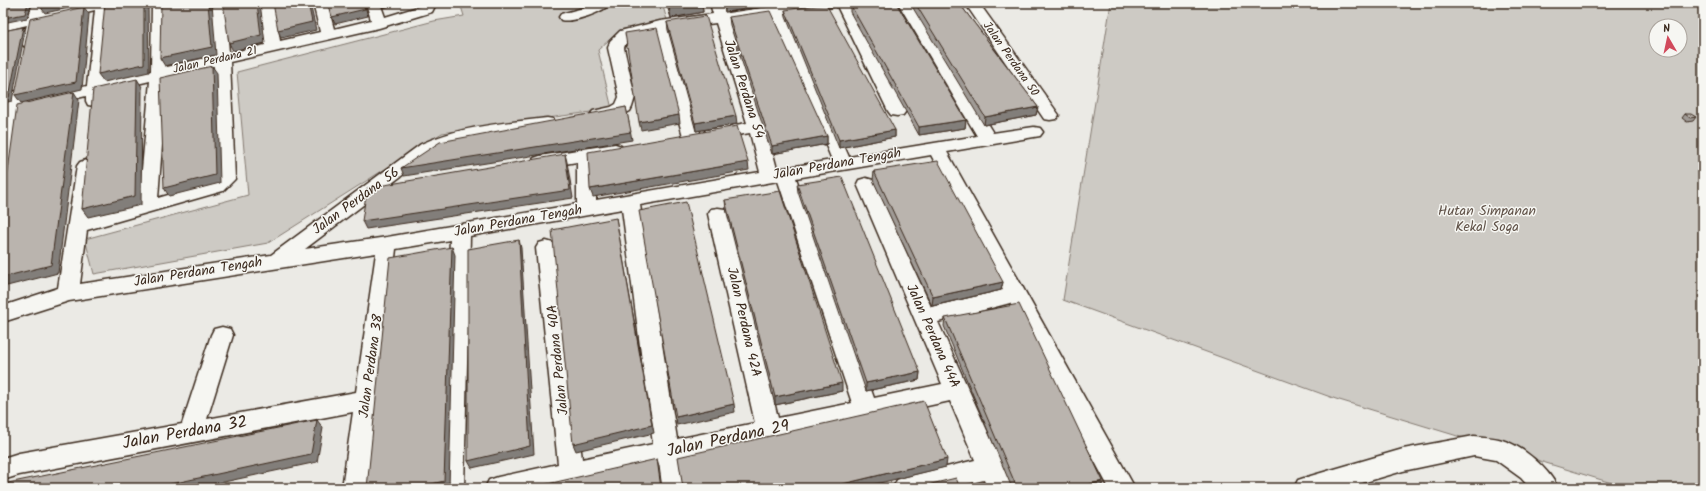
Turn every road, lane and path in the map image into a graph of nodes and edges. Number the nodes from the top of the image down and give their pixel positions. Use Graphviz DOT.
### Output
graph roads {
  1 [pos="159,3"];
  2 [pos="218,3"];
  3 [pos="267,3"];
  4 [pos="320,3"];
  5 [pos="373,3"];
  6 [pos="604,3"];
  7 [pos="833,3"];
  8 [pos="843,3"];
  9 [pos="905,3"];
  10 [pos="972,3"];
  11 [pos="103,4"];
  12 [pos="427,6"];
  13 [pos="775,7"];
  14 [pos="718,10"];
  15 [pos="38,11"];
  16 [pos="566,17"];
  17 [pos="379,23"];
  18 [pos="3,26"];
  19 [pos="660,26"];
  20 [pos="328,34"];
  21 [pos="273,47"];
  22 [pos="27,56"];
  23 [pos="222,58"];
  24 [pos="159,73"];
  25 [pos="21,78"];
  26 [pos="96,88"];
  27 [pos="9,109"];
  28 [pos="897,111"];
  29 [pos="1050,114"];
  30 [pos="582,118"];
  31 [pos="92,119"];
  32 [pos="561,121"];
  33 [pos="757,128"];
  34 [pos="1034,132"];
  35 [pos="988,140"];
  36 [pos="632,147"];
  37 [pos="936,148"];
  38 [pos="88,149"];
  39 [pos="586,155"];
  40 [pos="3,164"];
  41 [pos="524,164"];
  42 [pos="843,164"];
  43 [pos="778,175"];
  44 [pos="408,182"];
  45 [pos="866,184"];
  46 [pos="377,186"];
  47 [pos="630,201"];
  48 [pos="148,207"];
  49 [pos="586,209"];
  50 [pos="718,214"];
  51 [pos="79,225"];
  52 [pos="460,232"];
  53 [pos="387,244"];
  54 [pos="546,248"];
  55 [pos="278,260"];
  56 [pos="68,293"];
  57 [pos="1016,294"];
  58 [pos="3,314"];
  59 [pos="925,317"];
  60 [pos="222,335"];
  61 [pos="957,390"];
  62 [pos="367,400"];
  63 [pos="866,410"];
  64 [pos="769,430"];
  65 [pos="191,432"];
  66 [pos="667,452"];
  67 [pos="3,469"];
  68 [pos="571,472"];
  69 [pos="996,477"];
  70 [pos="355,488"];
  71 [pos="451,488"];
  72 [pos="498,488"];
  73 [pos="672,488"];
  74 [pos="906,488"];
  75 [pos="1122,488"];
  76 [pos="1307,488"];
  77 [pos="1545,488"];
  1 -- 24 [label="street"];
  2 -- 23 [label="street"];
  3 -- 21 [label="street"];
  4 -- 20 [label="street"];
  5 -- 17 [label="street"];
  6 -- 16 [label="street"];
  7 -- 13 [label="street"];
  8 -- 28 [label="street"];
  9 -- 35 [label="street"];
  10 -- 29 [label="street, Jalan Perdana 50"];
  11 -- 15 [label="street"];
  11 -- 26 [label="street"];
  12 -- 17 [label="street, Jalan Perdana 21"];
  13 -- 14 [label="street"];
  13 -- 42 [label="street"];
  14 -- 19 [label="street"];
  14 -- 33 [label="street, Jalan Perdana 54"];
  15 -- 18 [label="street"];
  15 -- 22 [label="street"];
  17 -- 20 [label="street, Jalan Perdana 21"];
  19 -- 30 [label="street"];
  19 -- 33 [label="street"];
  20 -- 21 [label="street, Jalan Perdana 21"];
  21 -- 23 [label="street, Jalan Perdana 21"];
  23 -- 24 [label="street, Jalan Perdana 21"];
  23 -- 48 [label="street"];
  24 -- 26 [label="street, Jalan Perdana 21"];
  24 -- 48 [label="street"];
  25 -- 27 [label="street"];
  26 -- 27 [label="street, Jalan Perdana 21"];
  26 -- 31 [label="street"];
  27 -- 40 [label="street"];
  32 -- 46 [label="street, Jalan Perdana 56"];
  33 -- 43 [label="street, Jalan Perdana 54"];
  34 -- 35 [label="street, Jalan Perdana Tengah"];
  35 -- 37 [label="street, Jalan Perdana Tengah"];
  36 -- 39 [label="street"];
  37 -- 42 [label="street, Jalan Perdana Tengah"];
  37 -- 57 [label="street"];
  38 -- 51 [label="street"];
  39 -- 41 [label="street"];
  39 -- 49 [label="street"];
  42 -- 43 [label="street, Jalan Perdana Tengah"];
  43 -- 47 [label="street, Jalan Perdana Tengah"];
  43 -- 63 [label="street, Jalan Perdana 54"];
  44 -- 46 [label="street"];
  45 -- 59 [label="street, Jalan Perdana 44A"];
  46 -- 55 [label="street, Jalan Perdana 56"];
  47 -- 49 [label="street, Jalan Perdana Tengah"];
  47 -- 66 [label="street"];
  48 -- 51 [label="street"];
  49 -- 52 [label="street, Jalan Perdana Tengah"];
  50 -- 64 [label="street, Jalan Perdana 42A"];
  51 -- 56 [label="street"];
  52 -- 53 [label="street, Jalan Perdana Tengah"];
  52 -- 71 [label="street"];
  53 -- 55 [label="street, Jalan Perdana Tengah"];
  53 -- 62 [label="street, Jalan Perdana 38"];
  54 -- 68 [label="street, Jalan Perdana 40A"];
  55 -- 56 [label="street, Jalan Perdana Tengah"];
  56 -- 58 [label="street, Jalan Perdana Tengah"];
  57 -- 59 [label="street"];
  57 -- 75 [label="street"];
  59 -- 61 [label="street, Jalan Perdana 44A"];
  60 -- 65 [label="street"];
  61 -- 63 [label="street, Jalan Perdana 29"];
  61 -- 69 [label="street, Jalan Perdana 44A"];
  62 -- 65 [label="street, Jalan Perdana 32"];
  62 -- 70 [label="street, Jalan Perdana 38"];
  63 -- 64 [label="street, Jalan Perdana 29"];
  64 -- 66 [label="street, Jalan Perdana 29"];
  65 -- 67 [label="street, Jalan Perdana 32"];
  66 -- 68 [label="street, Jalan Perdana 29"];
  66 -- 73 [label="street"];
  68 -- 72 [label="street, Jalan Perdana 29"];
  69 -- 74 [label="street"];
  76 -- 77 [label="street"];
}
